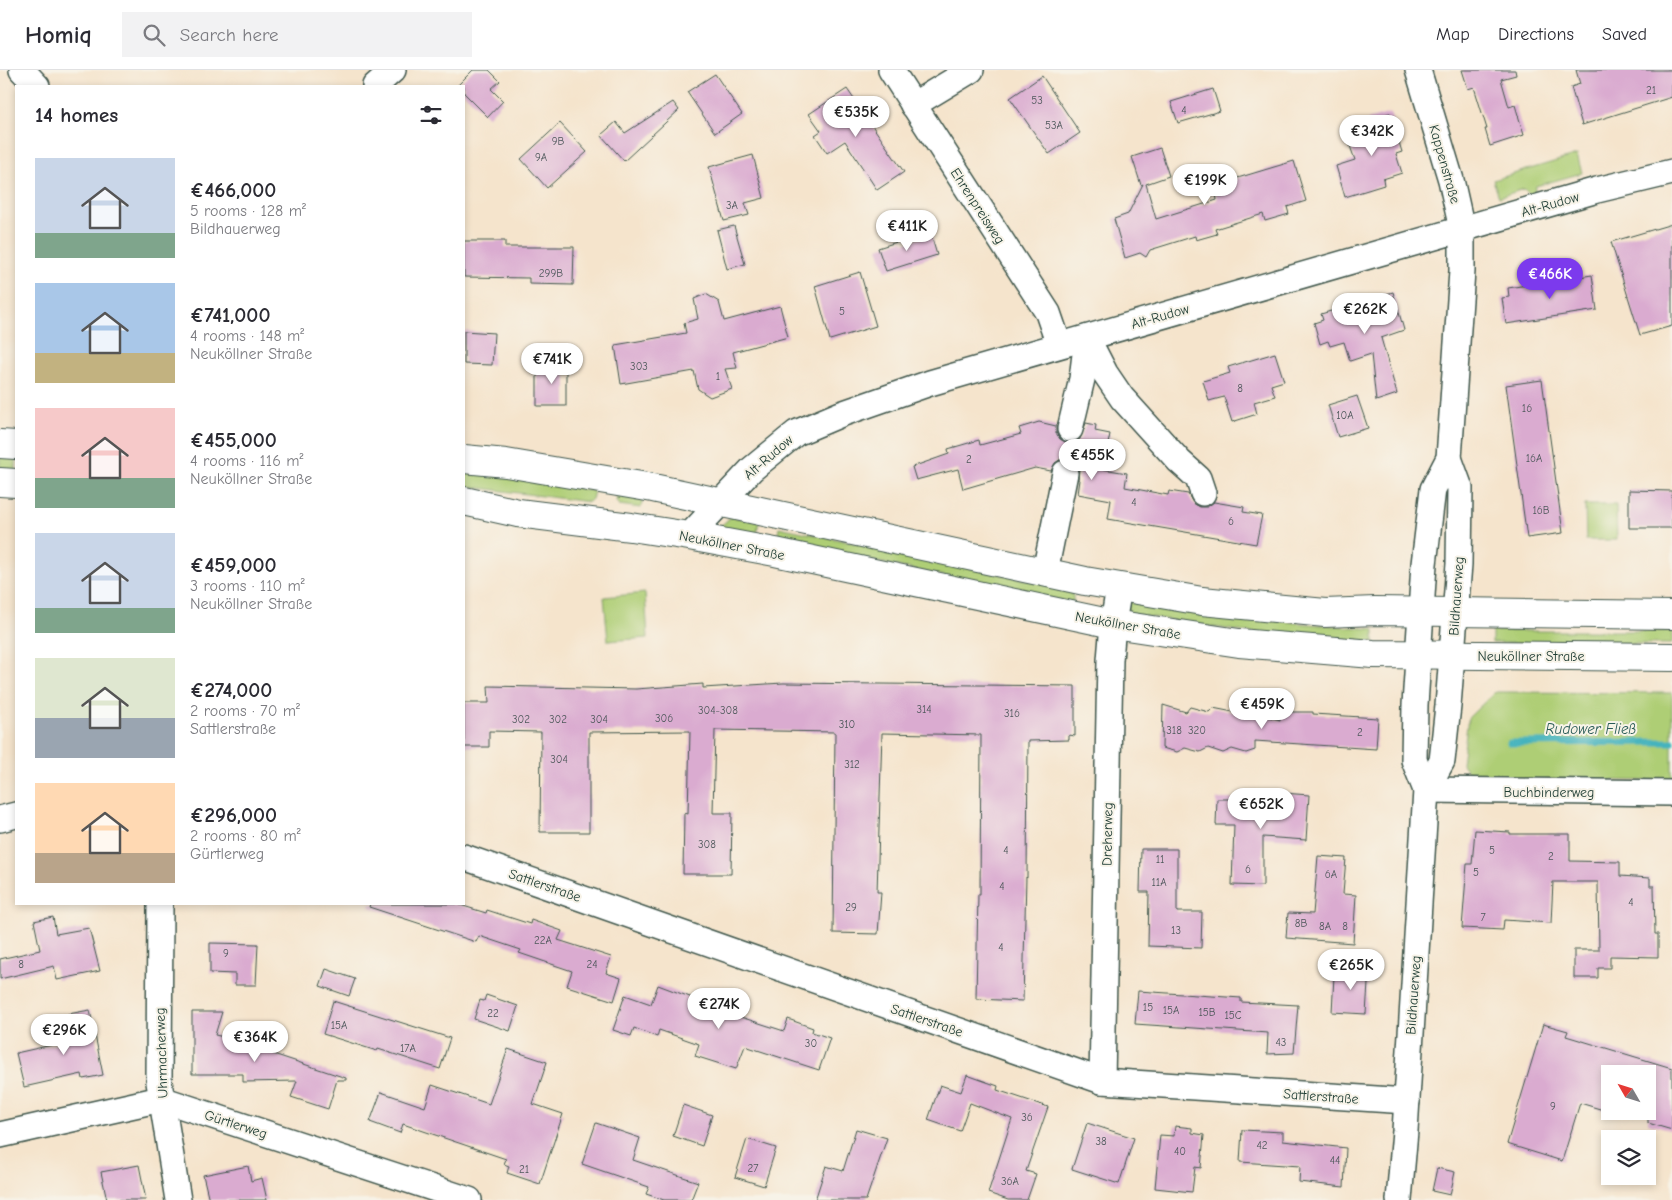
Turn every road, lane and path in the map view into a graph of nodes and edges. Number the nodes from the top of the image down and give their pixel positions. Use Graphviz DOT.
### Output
graph roads {
  1 [pos="22,70"];
  2 [pos="393,70"];
  3 [pos="891,70"];
  4 [pos="971,70"];
  5 [pos="1418,70"];
  6 [pos="36,85"];
  7 [pos="376,85"];
  8 [pos="913,105"];
  9 [pos="1672,172"];
  10 [pos="1462,229"];
  11 [pos="1086,338"];
  12 [pos="1059,345"];
  13 [pos="1070,429"];
  14 [pos="0,444"];
  15 [pos="15,445"];
  16 [pos="1449,458"];
  17 [pos="465,459"];
  18 [pos="1065,473"];
  19 [pos="602,479"];
  20 [pos="0,482"];
  21 [pos="15,483"];
  22 [pos="1204,494"];
  23 [pos="465,501"];
  24 [pos="722,502"];
  25 [pos="593,522"];
  26 [pos="689,536"];
  27 [pos="1045,572"];
  28 [pos="1119,587"];
  29 [pos="1421,612"];
  30 [pos="1455,613"];
  31 [pos="1672,615"];
  32 [pos="1113,624"];
  33 [pos="1418,655"];
  34 [pos="1452,655"];
  35 [pos="1672,657"];
  36 [pos="1426,790"];
  37 [pos="1672,793"];
  38 [pos="15,815"];
  39 [pos="0,819"];
  40 [pos="465,856"];
  41 [pos="160,905"];
  42 [pos="1102,1081"];
  43 [pos="161,1099"];
  44 [pos="1407,1102"];
  45 [pos="0,1135"];
  46 [pos="178,1200"];
  47 [pos="469,1200"];
  48 [pos="1399,1200"];
  1 -- 6 [label="street"];
  2 -- 7 [label="street"];
  3 -- 8 [label="street, Ehrenpreisweg"];
  4 -- 8 [label="street"];
  5 -- 10 [label="street, Kappenstraße"];
  8 -- 12 [label="street, Ehrenpreisweg"];
  9 -- 10 [label="street, Alt-Rudow"];
  10 -- 11 [label="street, Alt-Rudow"];
  10 -- 16 [label="street, Bildhauerweg"];
  11 -- 12 [label="street, Alt-Rudow"];
  11 -- 13 [label="street"];
  11 -- 22 [label="street"];
  12 -- 24 [label="street, Alt-Rudow"];
  14 -- 15 [label="main road"];
  16 -- 29 [label="street, Bildhauerweg"];
  16 -- 30 [label="street, Bildhauerweg"];
  17 -- 19 [label="main road"];
  18 -- 27 [label="street"];
  19 -- 24 [label="main road"];
  19 -- 25 [label="main road"];
  20 -- 21 [label="main road"];
  23 -- 25 [label="main road, Neuköllner Straße"];
  24 -- 26 [label="street, Alt-Rudow"];
  24 -- 27 [label="main road"];
  25 -- 26 [label="main road, Neuköllner Straße"];
  26 -- 32 [label="main road, Neuköllner Straße"];
  27 -- 28 [label="main road"];
  28 -- 29 [label="main road"];
  28 -- 32 [label="street, Dreherweg"];
  29 -- 30 [label="main road"];
  29 -- 33 [label="street, Bildhauerweg"];
  30 -- 31 [label="main road"];
  30 -- 34 [label="street, Bildhauerweg"];
  32 -- 33 [label="main road, Neuköllner Straße"];
  32 -- 42 [label="street, Dreherweg"];
  33 -- 34 [label="main road, Neuköllner Straße"];
  33 -- 36 [label="street, Bildhauerweg"];
  34 -- 35 [label="main road, Neuköllner Straße"];
  34 -- 36 [label="street, Bildhauerweg"];
  36 -- 37 [label="street, Buchbinderweg"];
  36 -- 44 [label="street, Bildhauerweg"];
  38 -- 39 [label="street"];
  40 -- 42 [label="street, Sattlerstraße"];
  41 -- 43 [label="street, Uhrmacherweg"];
  42 -- 44 [label="street, Sattlerstraße"];
  43 -- 45 [label="street"];
  43 -- 46 [label="street, Uhrmacherweg"];
  43 -- 47 [label="street, Gürtlerweg"];
  44 -- 48 [label="street, Bildhauerweg"];
}
